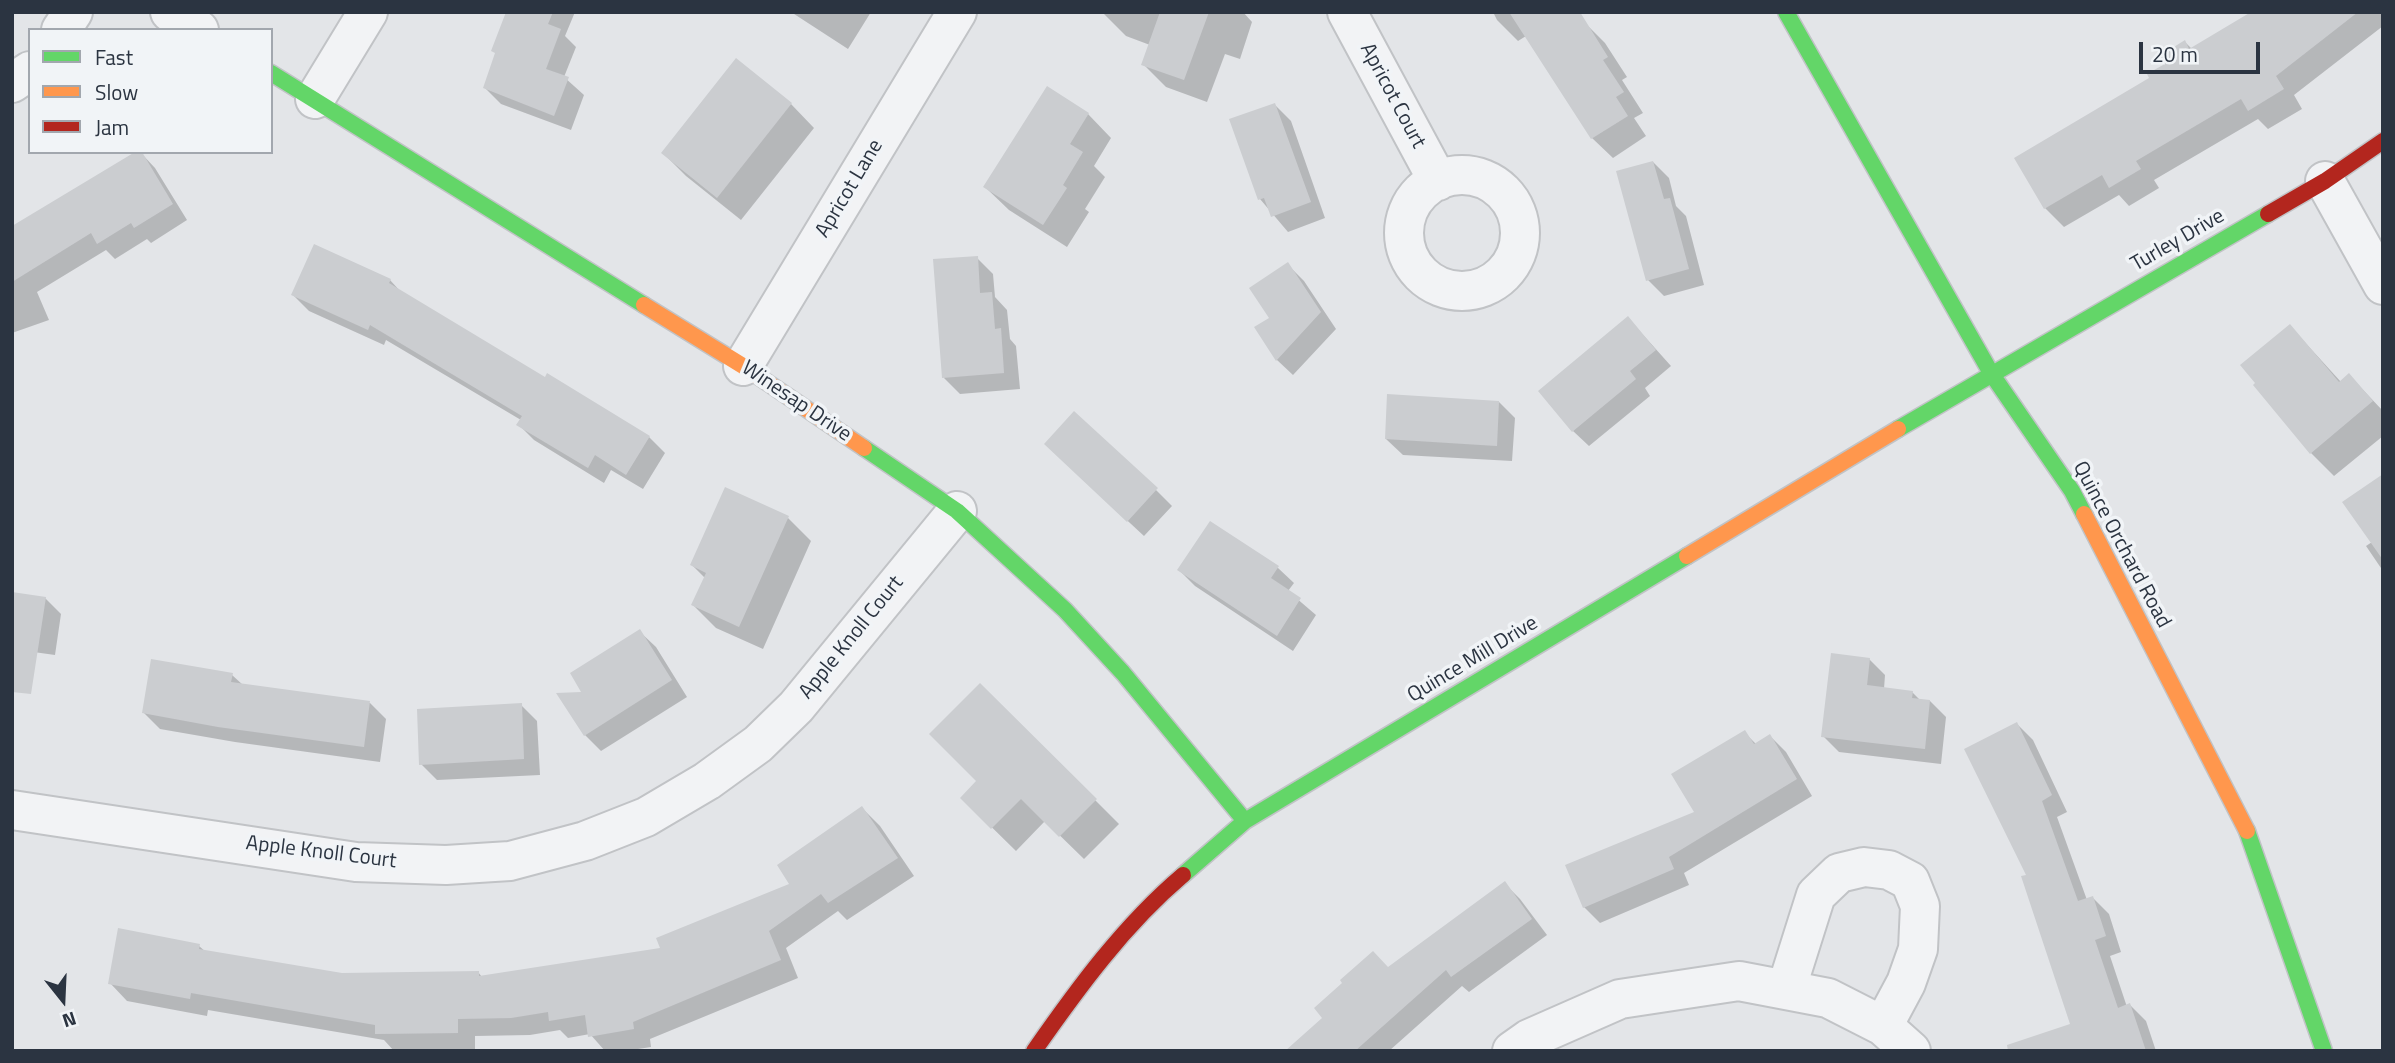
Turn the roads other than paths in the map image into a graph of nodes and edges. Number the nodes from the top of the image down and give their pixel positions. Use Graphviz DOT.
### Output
graph roads {
  1 [pos="73,12"];
  2 [pos="170,12"];
  3 [pos="368,12"];
  4 [pos="957,12"];
  5 [pos="1347,12"];
  6 [pos="1786,12"];
  7 [pos="62,28"];
  8 [pos="196,28"];
  9 [pos="28,72"];
  10 [pos="273,74"];
  11 [pos="12,83"];
  12 [pos="315,99"];
  13 [pos="2383,141"];
  14 [pos="1438,181"];
  15 [pos="2325,181"];
  16 [pos="2383,285"];
  17 [pos="743,366"];
  18 [pos="1992,373"];
  19 [pos="957,511"];
  20 [pos="12,810"];
  21 [pos="1245,821"];
  22 [pos="1786,990"];
  23 [pos="1883,1026"];
  24 [pos="1034,1051"];
  25 [pos="1512,1051"];
  26 [pos="1911,1051"];
  27 [pos="2324,1051"];
  1 -- 7 [label="street"];
  2 -- 8 [label="street"];
  3 -- 12 [label="street"];
  4 -- 17 [label="street, Apricot Lane"];
  5 -- 14 [label="street, Apricot Court"];
  6 -- 18 [label="street, Quince Orchard Road"];
  9 -- 11 [label="street"];
  10 -- 12 [label="street, Winesap Drive"];
  12 -- 17 [label="street, Winesap Drive"];
  13 -- 15 [label="street, Turley Drive"];
  15 -- 16 [label="street"];
  15 -- 18 [label="street, Turley Drive"];
  17 -- 19 [label="street, Winesap Drive"];
  18 -- 21 [label="street, Quince Mill Drive"];
  18 -- 27 [label="street, Quince Orchard Road"];
  19 -- 20 [label="street, Apple Knoll Court"];
  19 -- 21 [label="street, Winesap Drive"];
  21 -- 24 [label="street, Quince Mill Drive"];
  22 -- 23 [label="street"];
  22 -- 23 [label="street"];
  22 -- 25 [label="street"];
  23 -- 26 [label="street"];
}
